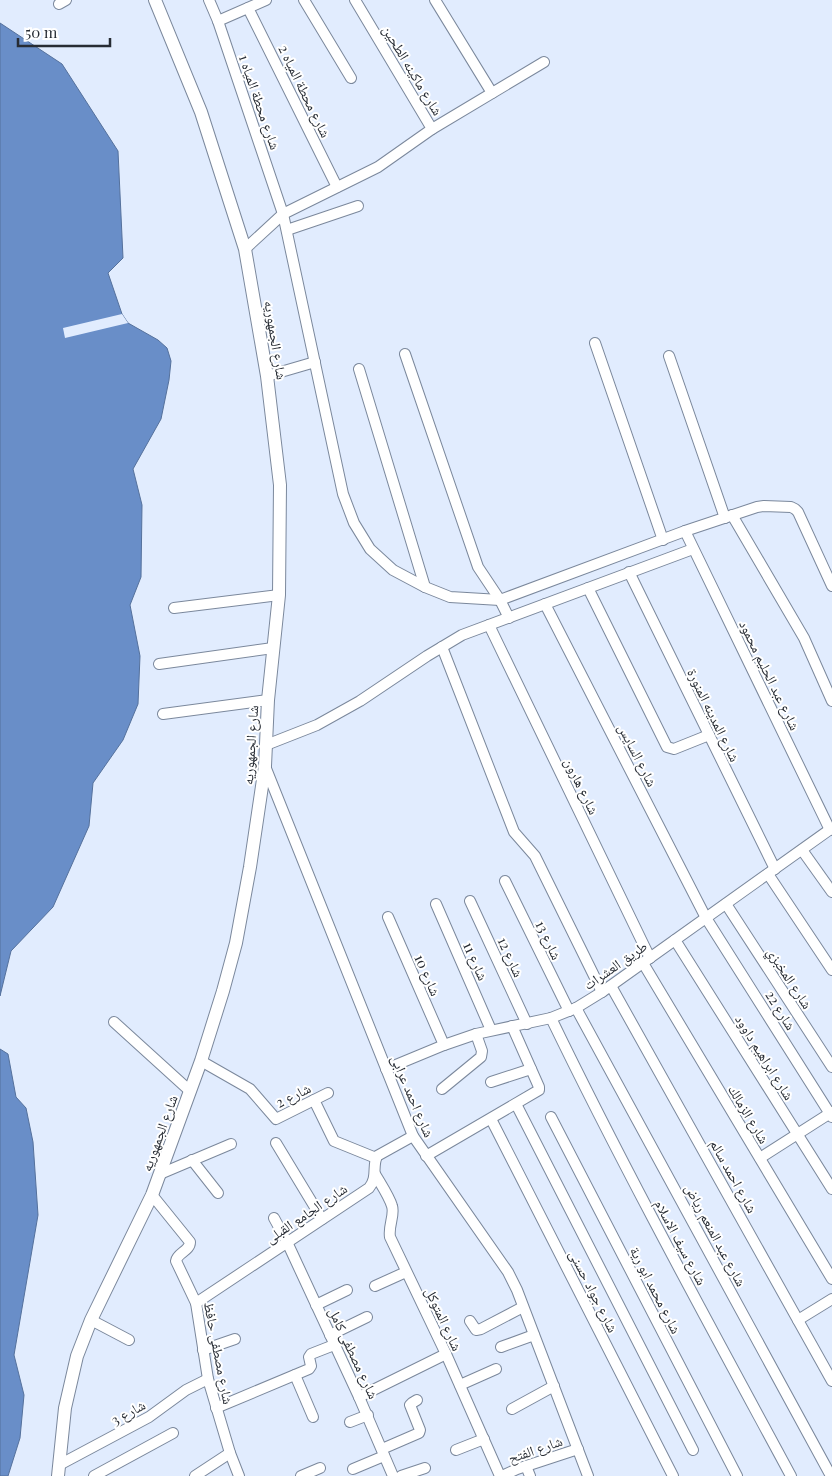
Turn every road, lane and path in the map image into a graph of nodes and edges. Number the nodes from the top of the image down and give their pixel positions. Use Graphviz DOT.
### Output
graph roads {
  1 [pos="156,0"];
  2 [pos="209,0"];
  3 [pos="266,0"];
  4 [pos="304,0"];
  5 [pos="354,0"];
  6 [pos="435,0"];
  7 [pos="248,8"];
  8 [pos="218,22"];
  9 [pos="544,62"];
  10 [pos="351,78"];
  11 [pos="492,93"];
  12 [pos="432,129"];
  13 [pos="337,187"];
  14 [pos="358,206"];
  15 [pos="283,214"];
  16 [pos="287,230"];
  17 [pos="245,249"];
  18 [pos="595,343"];
  19 [pos="405,354"];
  20 [pos="669,356"];
  21 [pos="315,362"];
  22 [pos="359,369"];
  23 [pos="267,376"];
  24 [pos="728,517"];
  25 [pos="685,531"];
  26 [pos="663,540"];
  27 [pos="693,549"];
  28 [pos="629,572"];
  29 [pos="832,586"];
  30 [pos="426,587"];
  31 [pos="588,588"];
  32 [pos="279,595"];
  33 [pos="500,600"];
  34 [pos="545,604"];
  35 [pos="174,608"];
  36 [pos="509,618"];
  37 [pos="489,626"];
  38 [pos="442,647"];
  39 [pos="273,648"];
  40 [pos="159,664"];
  41 [pos="268,700"];
  42 [pos="832,701"];
  43 [pos="163,714"];
  44 [pos="709,735"];
  45 [pos="266,745"];
  46 [pos="265,766"];
  47 [pos="831,829"];
  48 [pos="802,850"];
  49 [pos="771,871"];
  50 [pos="505,880"];
  51 [pos="832,892"];
  52 [pos="470,901"];
  53 [pos="436,904"];
  54 [pos="726,904"];
  55 [pos="388,917"];
  56 [pos="706,918"];
  57 [pos="675,940"];
  58 [pos="646,961"];
  59 [pos="832,970"];
  60 [pos="611,986"];
  61 [pos="602,992"];
  62 [pos="573,1010"];
  63 [pos="551,1018"];
  64 [pos="114,1022"];
  65 [pos="527,1024"];
  66 [pos="512,1026"];
  67 [pos="491,1030"];
  68 [pos="476,1034"];
  69 [pos="444,1045"];
  70 [pos="201,1061"];
  71 [pos="832,1067"];
  72 [pos="386,1068"];
  73 [pos="531,1069"];
  74 [pos="491,1082"];
  75 [pos="442,1089"];
  76 [pos="190,1091"];
  77 [pos="328,1093"];
  78 [pos="314,1100"];
  79 [pos="516,1104"];
  80 [pos="831,1114"];
  81 [pos="551,1117"];
  82 [pos="491,1119"];
  83 [pos="797,1134"];
  84 [pos="413,1136"];
  85 [pos="276,1143"];
  86 [pos="231,1144"];
  87 [pos="426,1156"];
  88 [pos="376,1158"];
  89 [pos="760,1158"];
  90 [pos="192,1160"];
  91 [pos="160,1174"];
  92 [pos="375,1174"];
  93 [pos="832,1189"];
  94 [pos="218,1193"];
  95 [pos="152,1195"];
  96 [pos="274,1218"];
  97 [pos="322,1219"];
  98 [pos="287,1242"];
  99 [pos="406,1272"];
  100 [pos="832,1279"];
  101 [pos="375,1286"];
  102 [pos="347,1290"];
  103 [pos="832,1299"];
  104 [pos="196,1303"];
  105 [pos="316,1304"];
  106 [pos="523,1307"];
  107 [pos="367,1317"];
  108 [pos="92,1320"];
  109 [pos="798,1320"];
  110 [pos="470,1321"];
  111 [pos="330,1334"];
  112 [pos="534,1334"];
  113 [pos="235,1339"];
  114 [pos="130,1340"];
  115 [pos="334,1345"];
  116 [pos="501,1347"];
  117 [pos="203,1350"];
  118 [pos="446,1354"];
  119 [pos="496,1370"];
  120 [pos="295,1375"];
  121 [pos="208,1379"];
  122 [pos="832,1381"];
  123 [pos="460,1385"];
  124 [pos="554,1386"];
  125 [pos="360,1396"];
  126 [pos="417,1400"];
  127 [pos="216,1408"];
  128 [pos="512,1409"];
  129 [pos="368,1415"];
  130 [pos="312,1417"];
  131 [pos="350,1422"];
  132 [pos="173,1433"];
  133 [pos="484,1439"];
  134 [pos="578,1449"];
  135 [pos="456,1450"];
  136 [pos="693,1450"];
  137 [pos="230,1453"];
  138 [pos="383,1453"];
  139 [pos="526,1466"];
  140 [pos="320,1468"];
  141 [pos="425,1468"];
  142 [pos="353,1469"];
  143 [pos="58,1470"];
  144 [pos="94,1476"];
  145 [pos="194,1476"];
  146 [pos="239,1476"];
  147 [pos="302,1476"];
  148 [pos="393,1476"];
  149 [pos="401,1476"];
  150 [pos="501,1476"];
  151 [pos="530,1476"];
  152 [pos="588,1476"];
  153 [pos="673,1476"];
  154 [pos="737,1476"];
  155 [pos="792,1476"];
  156 [pos="830,1476"];
  1 -- 17 [label="street, شارع الجمهوريه"];
  2 -- 8 [label="street, شارع محطة المياه 1"];
  3 -- 7 [label="street"];
  4 -- 10 [label="street"];
  5 -- 12 [label="street, شارع ماكينه الطحين"];
  6 -- 11 [label="street"];
  7 -- 8 [label="street"];
  7 -- 13 [label="street, شارع محطة المياه 2"];
  8 -- 15 [label="street, شارع محطة المياه 1"];
  9 -- 11 [label="street"];
  11 -- 12 [label="street"];
  12 -- 13 [label="street"];
  13 -- 15 [label="street"];
  14 -- 16 [label="street"];
  15 -- 16 [label="street, شارع محطة المياه 1"];
  15 -- 17 [label="street"];
  16 -- 21 [label="street, شارع محطة المياه 1"];
  17 -- 23 [label="street, شارع الجمهوريه"];
  18 -- 26 [label="street"];
  19 -- 33 [label="street"];
  20 -- 24 [label="street"];
  21 -- 23 [label="street"];
  21 -- 30 [label="street, شارع محطة المياه 1"];
  22 -- 30 [label="street"];
  23 -- 32 [label="street, شارع الجمهوريه"];
  24 -- 25 [label="street"];
  24 -- 29 [label="street"];
  24 -- 42 [label="street"];
  25 -- 26 [label="street"];
  25 -- 27 [label="street, شارع عبد الحليم محمود"];
  26 -- 33 [label="street"];
  27 -- 28 [label="street"];
  27 -- 47 [label="street, شارع عبد الحليم محمود"];
  28 -- 31 [label="street"];
  28 -- 44 [label="street, شارع المدينه المنورة"];
  30 -- 33 [label="street, شارع محطة المياه 1"];
  31 -- 34 [label="street"];
  31 -- 44 [label="street"];
  32 -- 35 [label="street"];
  32 -- 39 [label="street, شارع الجمهوريه"];
  33 -- 36 [label="street"];
  34 -- 36 [label="street"];
  34 -- 56 [label="street, شارع السايس"];
  36 -- 37 [label="street"];
  37 -- 38 [label="street"];
  37 -- 58 [label="street, شارع هارون"];
  38 -- 45 [label="street"];
  38 -- 61 [label="street"];
  39 -- 40 [label="street"];
  39 -- 41 [label="street, شارع الجمهوريه"];
  41 -- 43 [label="street"];
  41 -- 45 [label="street, شارع الجمهوريه"];
  44 -- 49 [label="street, شارع المدينه المنورة"];
  45 -- 46 [label="street, شارع الجمهوريه"];
  46 -- 70 [label="street, شارع الجمهوريه"];
  46 -- 72 [label="street, شارع احمد عرابى"];
  47 -- 48 [label="street, طريق العشرات"];
  48 -- 49 [label="street, طريق العشرات"];
  48 -- 51 [label="street"];
  49 -- 54 [label="street, طريق العشرات"];
  49 -- 59 [label="street, شارع المدينه المنورة"];
  50 -- 62 [label="street, شارع 13"];
  52 -- 65 [label="street, شارع 12"];
  53 -- 67 [label="street, شارع 11"];
  54 -- 56 [label="street, طريق العشرات"];
  54 -- 71 [label="street, شارع المخبزي"];
  55 -- 69 [label="street, شارع 10"];
  56 -- 57 [label="street, طريق العشرات"];
  56 -- 80 [label="street, شارع 22"];
  57 -- 58 [label="street, طريق العشرات"];
  57 -- 83 [label="street, شارع ابراهيم داوود"];
  58 -- 60 [label="street, طريق العشرات"];
  58 -- 89 [label="street, شارع الزمالك"];
  60 -- 61 [label="street, طريق العشرات"];
  60 -- 109 [label="street, شارع احمد سالم"];
  61 -- 62 [label="street, طريق العشرات"];
  62 -- 63 [label="street, طريق العشرات"];
  62 -- 156 [label="street, شارع عبد المنعم رياض"];
  63 -- 65 [label="street, طريق العشرات"];
  63 -- 155 [label="street, شارع سيف الاسلام"];
  64 -- 76 [label="street"];
  65 -- 66 [label="street, طريق العشرات"];
  66 -- 67 [label="street, طريق العشرات"];
  66 -- 73 [label="street"];
  67 -- 68 [label="street, طريق العشرات"];
  68 -- 69 [label="street, طريق العشرات"];
  68 -- 75 [label="street"];
  69 -- 72 [label="street, طريق العشرات"];
  70 -- 76 [label="street, شارع الجمهوريه"];
  70 -- 78 [label="street, شارع 2"];
  72 -- 84 [label="street, شارع احمد عرابى"];
  73 -- 74 [label="street"];
  73 -- 79 [label="street"];
  76 -- 91 [label="street, شارع الجمهوريه"];
  77 -- 78 [label="street, شارع 2"];
  78 -- 88 [label="street"];
  79 -- 82 [label="street"];
  79 -- 136 [label="street"];
  80 -- 83 [label="street"];
  81 -- 154 [label="street, شارع محمد ابو رية"];
  82 -- 87 [label="street"];
  82 -- 153 [label="street, شارع جواد حسنى"];
  83 -- 89 [label="street"];
  83 -- 93 [label="street, شارع ابراهيم داوود"];
  84 -- 87 [label="street, شارع احمد عرابى"];
  84 -- 88 [label="street"];
  85 -- 97 [label="street"];
  86 -- 90 [label="street"];
  87 -- 106 [label="street, شارع احمد عرابى"];
  88 -- 92 [label="street"];
  89 -- 100 [label="street, شارع الزمالك"];
  90 -- 91 [label="street"];
  90 -- 94 [label="street"];
  91 -- 95 [label="street, شارع الجمهوريه"];
  92 -- 97 [label="street, شارع الجامع القبلى"];
  92 -- 99 [label="street, شارع المتوكل"];
  95 -- 104 [label="street, شارع مصطفى حافظ"];
  95 -- 108 [label="street, شارع الجمهوريه"];
  96 -- 98 [label="street, شارع مصطفى كامل"];
  97 -- 98 [label="street, شارع الجامع القبلى"];
  98 -- 104 [label="street, شارع الجامع القبلى"];
  98 -- 105 [label="street, شارع مصطفى كامل"];
  99 -- 101 [label="street"];
  99 -- 118 [label="street, شارع المتوكل"];
  102 -- 105 [label="street"];
  103 -- 109 [label="street"];
  104 -- 117 [label="street, شارع مصطفى حافظ"];
  105 -- 111 [label="street, شارع مصطفى كامل"];
  106 -- 110 [label="street"];
  106 -- 112 [label="street, شارع احمد عرابى"];
  107 -- 111 [label="street"];
  108 -- 114 [label="street"];
  108 -- 143 [label="street, شارع الجمهوريه"];
  109 -- 122 [label="street, شارع احمد سالم"];
  111 -- 115 [label="street, شارع مصطفى كامل"];
  112 -- 116 [label="street"];
  112 -- 124 [label="street, شارع احمد عرابى"];
  113 -- 117 [label="street"];
  115 -- 120 [label="street"];
  115 -- 125 [label="street, شارع مصطفى كامل"];
  117 -- 121 [label="street, شارع مصطفى حافظ"];
  118 -- 123 [label="street, شارع المتوكل"];
  118 -- 125 [label="street"];
  119 -- 123 [label="street"];
  120 -- 127 [label="street"];
  120 -- 130 [label="street"];
  121 -- 127 [label="street, شارع مصطفى حافظ"];
  121 -- 143 [label="street, شارع 3"];
  123 -- 133 [label="street, شارع المتوكل"];
  124 -- 128 [label="street"];
  124 -- 134 [label="street, شارع احمد عرابى"];
  125 -- 129 [label="street, شارع مصطفى كامل"];
  126 -- 138 [label="street"];
  127 -- 137 [label="street, شارع مصطفى حافظ"];
  129 -- 131 [label="street"];
  129 -- 138 [label="street, شارع مصطفى كامل"];
  132 -- 144 [label="street"];
  133 -- 135 [label="street"];
  133 -- 150 [label="street, شارع المتوكل"];
  134 -- 139 [label="street, شارع الفتح"];
  134 -- 152 [label="street, شارع احمد عرابى"];
  137 -- 145 [label="street"];
  137 -- 146 [label="street, شارع مصطفى حافظ"];
  138 -- 142 [label="street"];
  138 -- 148 [label="street, شارع مصطفى كامل"];
  139 -- 150 [label="street, شارع الفتح"];
  139 -- 151 [label="street"];
  140 -- 147 [label="street"];
  141 -- 149 [label="street"];
}
